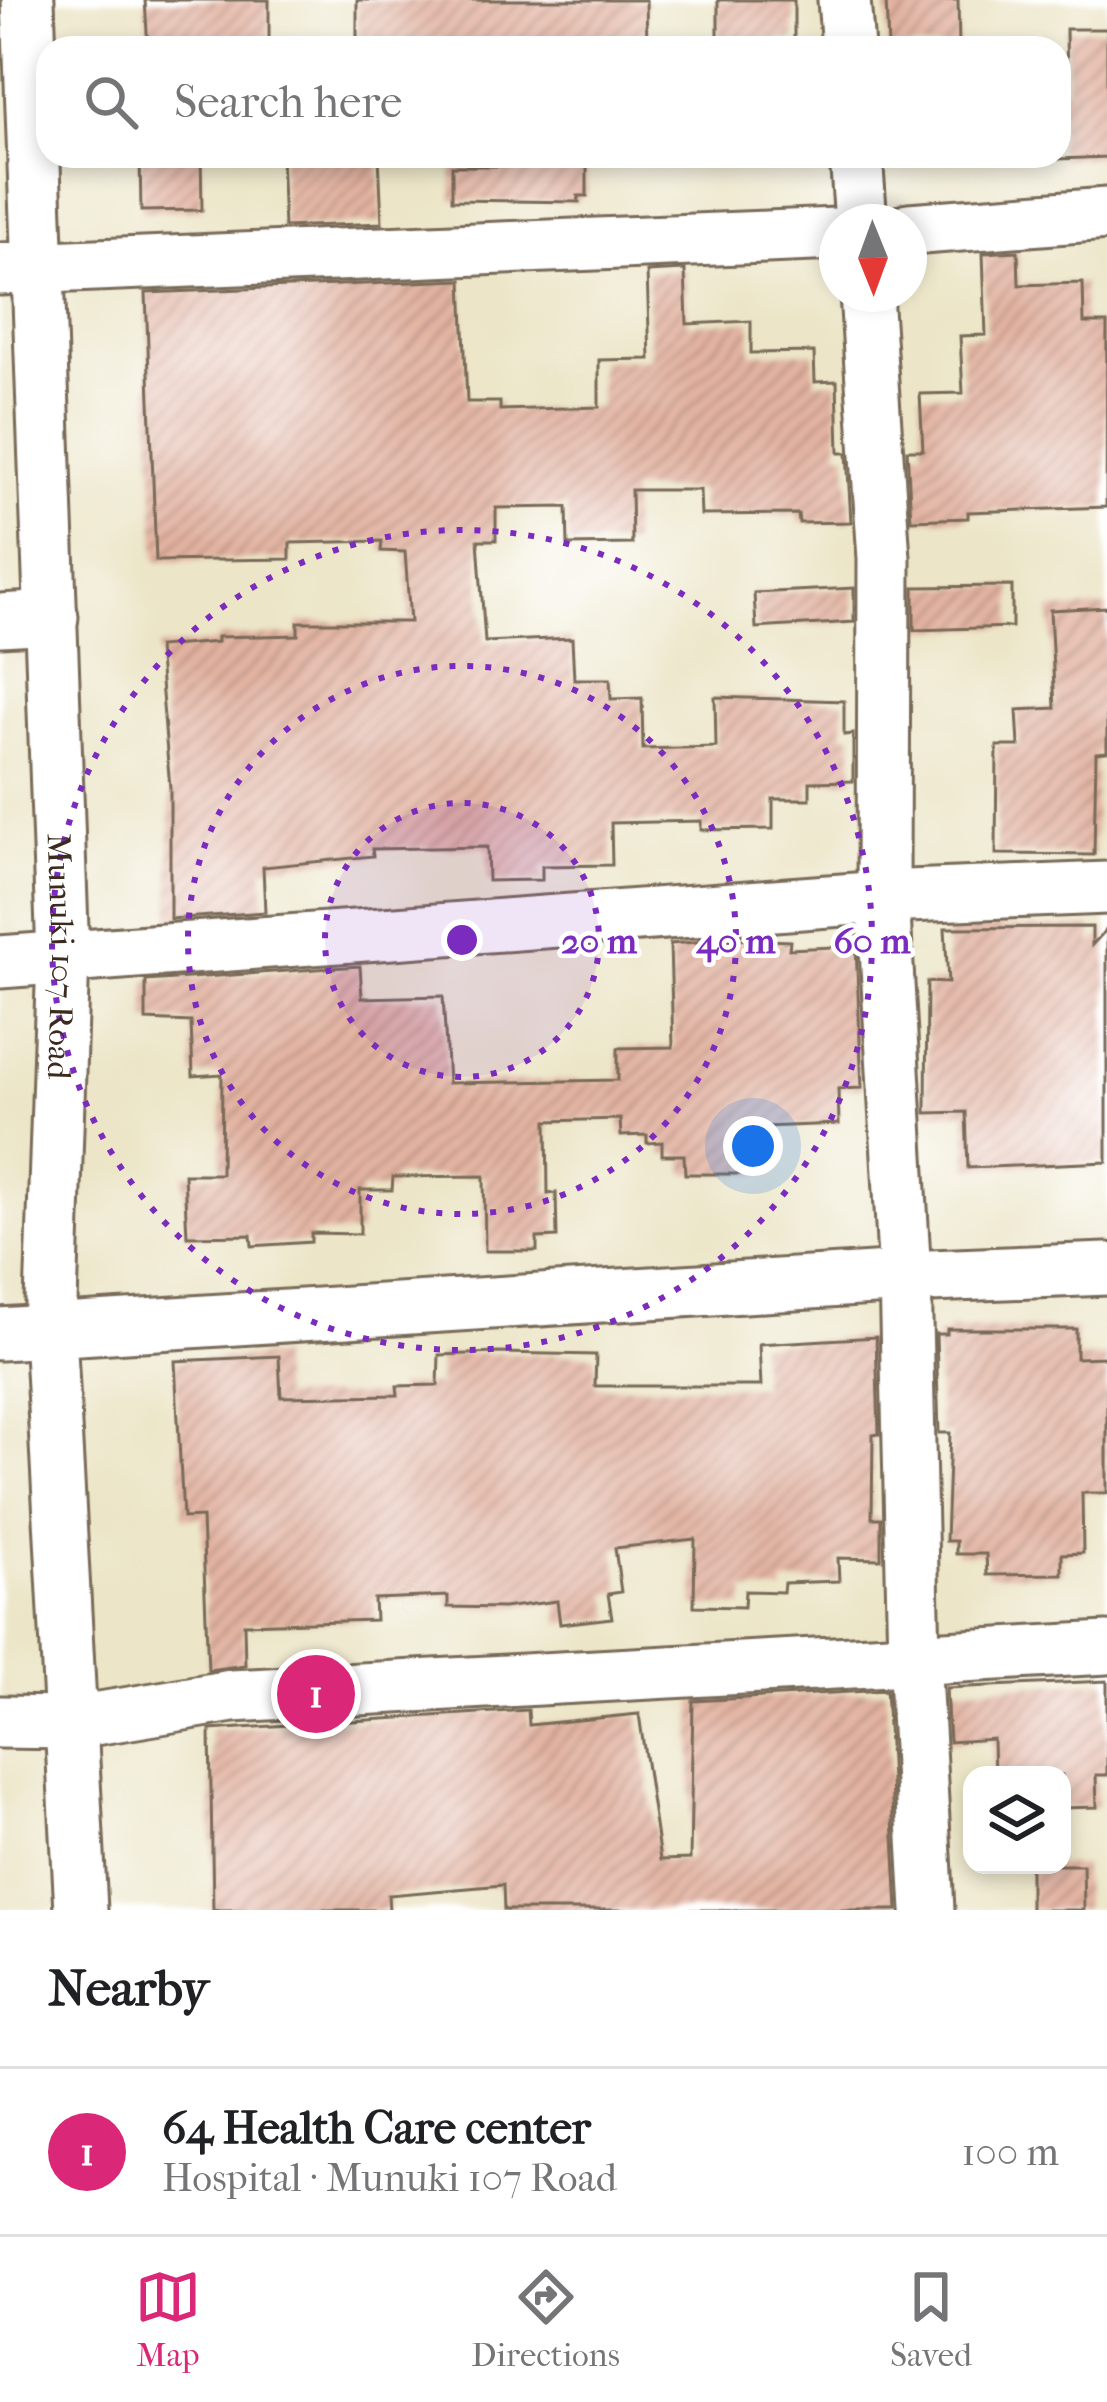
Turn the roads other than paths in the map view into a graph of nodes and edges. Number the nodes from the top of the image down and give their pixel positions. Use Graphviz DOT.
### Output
graph roads {
  1 [pos="28,0"];
  2 [pos="844,0"];
  3 [pos="847,36"];
  4 [pos="857,168"];
  5 [pos="860,204"];
  6 [pos="1107,214"];
  7 [pos="927,228"];
  8 [pos="819,235"];
  9 [pos="18,268"];
  10 [pos="867,312"];
  11 [pos="52,617"];
  12 [pos="0,620"];
  13 [pos="1107,888"];
  14 [pos="883,897"];
  15 [pos="63,957"];
  16 [pos="0,962"];
  17 [pos="1107,1269"];
  18 [pos="905,1277"];
  19 [pos="50,1332"];
  20 [pos="0,1334"];
  21 [pos="1107,1648"];
  22 [pos="914,1655"];
  23 [pos="0,1722"];
  24 [pos="70,1723"];
  25 [pos="81,1910"];
  26 [pos="928,1910"];
  1 -- 9 [label="street, Munuki 107 Road"];
  2 -- 3 [label="street"];
  4 -- 5 [label="street"];
  6 -- 7 [label="street"];
  8 -- 9 [label="street"];
  9 -- 11 [label="street, Munuki 107 Road"];
  10 -- 14 [label="street"];
  11 -- 12 [label="street"];
  11 -- 15 [label="street, Munuki 107 Road"];
  13 -- 14 [label="street"];
  14 -- 15 [label="street"];
  14 -- 18 [label="street"];
  15 -- 16 [label="street"];
  15 -- 19 [label="street, Munuki 107 Road"];
  17 -- 18 [label="street"];
  18 -- 19 [label="street"];
  18 -- 22 [label="street"];
  19 -- 20 [label="street"];
  19 -- 24 [label="street, Munuki 107 Road"];
  21 -- 22 [label="street"];
  22 -- 24 [label="street"];
  22 -- 26 [label="street"];
  23 -- 24 [label="street"];
  24 -- 25 [label="street, Munuki 107 Road"];
}
